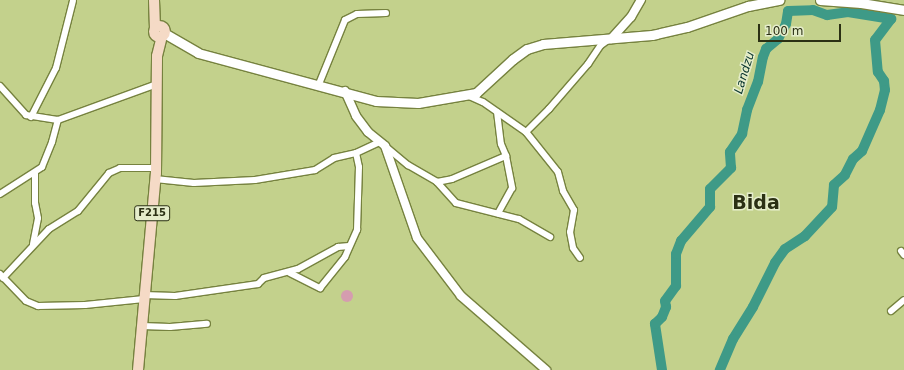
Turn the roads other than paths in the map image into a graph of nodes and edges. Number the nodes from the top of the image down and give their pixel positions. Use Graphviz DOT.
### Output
graph roads {
  1 [pos="642,0"];
  2 [pos="779,0"];
  3 [pos="820,0"];
  4 [pos="73,1"];
  5 [pos="154,1"];
  6 [pos="904,10"];
  7 [pos="386,13"];
  8 [pos="159,31"];
  9 [pos="611,39"];
  10 [pos="157,84"];
  11 [pos="319,84"];
  12 [pos="0,86"];
  13 [pos="345,91"];
  14 [pos="467,96"];
  15 [pos="497,112"];
  16 [pos="31,117"];
  17 [pos="58,120"];
  18 [pos="526,132"];
  19 [pos="383,144"];
  20 [pos="356,153"];
  21 [pos="506,156"];
  22 [pos="36,173"];
  23 [pos="155,174"];
  24 [pos="437,182"];
  25 [pos="0,194"];
  26 [pos="498,213"];
  27 [pos="550,237"];
  28 [pos="33,244"];
  29 [pos="349,246"];
  30 [pos="580,258"];
  31 [pos="290,274"];
  32 [pos="1,276"];
  33 [pos="144,297"];
  34 [pos="904,300"];
  35 [pos="891,311"];
  36 [pos="207,324"];
  37 [pos="142,326"];
  38 [pos="138,370"];
  39 [pos="546,370"];
  1 -- 9 [label="street"];
  2 -- 9 [label="main road"];
  3 -- 6 [label="main road"];
  4 -- 16 [label="street"];
  5 -- 8 [label="main road, F215"];
  7 -- 11 [label="street"];
  8 -- 10 [label="main road, F215"];
  8 -- 11 [label="main road"];
  9 -- 14 [label="main road"];
  9 -- 18 [label="street"];
  10 -- 17 [label="street"];
  10 -- 23 [label="main road, F215"];
  11 -- 13 [label="main road"];
  12 -- 16 [label="street"];
  13 -- 14 [label="main road"];
  13 -- 19 [label="street"];
  14 -- 15 [label="street"];
  15 -- 18 [label="street"];
  15 -- 21 [label="street"];
  16 -- 17 [label="street"];
  17 -- 22 [label="street"];
  18 -- 30 [label="street"];
  19 -- 20 [label="street"];
  19 -- 24 [label="street"];
  19 -- 39 [label="street"];
  20 -- 23 [label="street"];
  20 -- 29 [label="street"];
  21 -- 24 [label="street"];
  21 -- 26 [label="street"];
  22 -- 25 [label="street"];
  22 -- 28 [label="street"];
  23 -- 28 [label="street"];
  23 -- 33 [label="main road, F215"];
  24 -- 26 [label="street"];
  26 -- 27 [label="street"];
  28 -- 32 [label="street"];
  29 -- 31 [label="street"];
  29 -- 31 [label="street"];
  31 -- 33 [label="street"];
  32 -- 33 [label="street"];
  33 -- 37 [label="main road, F215"];
  34 -- 35 [label="street"];
  36 -- 37 [label="street"];
  37 -- 38 [label="main road, F215"];
}
